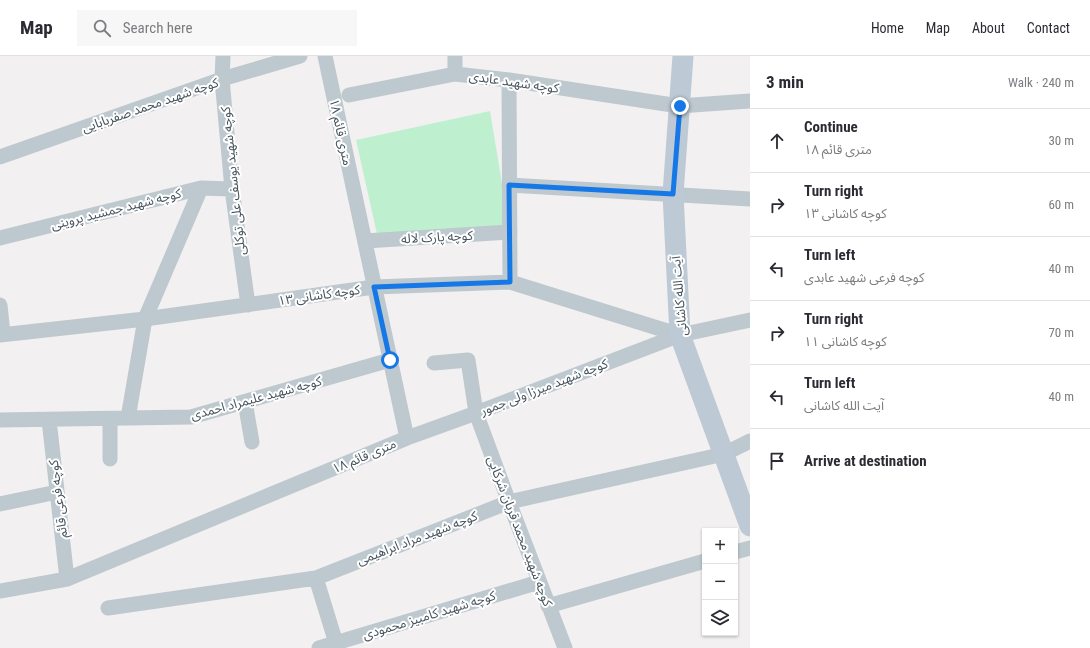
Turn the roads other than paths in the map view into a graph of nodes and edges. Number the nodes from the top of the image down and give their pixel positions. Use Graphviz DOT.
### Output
graph roads {
  1 [pos="223,56"];
  2 [pos="300,56"];
  3 [pos="325,56"];
  4 [pos="455,56"];
  5 [pos="683,56"];
  6 [pos="455,74"];
  7 [pos="222,80"];
  8 [pos="509,80"];
  9 [pos="349,94"];
  10 [pos="750,101"];
  11 [pos="680,106"];
  12 [pos="0,157"];
  13 [pos="509,185"];
  14 [pos="201,188"];
  15 [pos="232,189"];
  16 [pos="673,194"];
  17 [pos="750,199"];
  18 [pos="510,232"];
  19 [pos="0,238"];
  20 [pos="365,241"];
  21 [pos="510,282"];
  22 [pos="374,287"];
  23 [pos="0,305"];
  24 [pos="248,305"];
  25 [pos="145,319"];
  26 [pos="750,320"];
  27 [pos="1,335"];
  28 [pos="680,335"];
  29 [pos="390,360"];
  30 [pos="434,363"];
  31 [pos="245,402"];
  32 [pos="476,414"];
  33 [pos="128,418"];
  34 [pos="110,419"];
  35 [pos="0,420"];
  36 [pos="49,420"];
  37 [pos="407,438"];
  38 [pos="750,441"];
  39 [pos="252,442"];
  40 [pos="724,454"];
  41 [pos="110,459"];
  42 [pos="57,492"];
  43 [pos="509,502"];
  44 [pos="0,504"];
  45 [pos="750,526"];
  46 [pos="750,548"];
  47 [pos="738,551"];
  48 [pos="702,561"];
  49 [pos="316,578"];
  50 [pos="67,579"];
  51 [pos="539,582"];
  52 [pos="0,591"];
  53 [pos="548,606"];
  54 [pos="108,608"];
  55 [pos="336,643"];
  56 [pos="319,648"];
  57 [pos="565,648"];
  1 -- 7 [label="street, کوچه شهید یوسف علی توکلی"];
  2 -- 7 [label="street, کوچه شهید محمد صفربابایی"];
  3 -- 20 [label="street, ۱۸ متری قائم"];
  4 -- 6 [label="street"];
  5 -- 11 [label="main road, آیت الله کاشانی"];
  6 -- 8 [label="street, کوچه شهید عابدی"];
  6 -- 9 [label="street, کوچه شهید عابدی"];
  7 -- 12 [label="street, کوچه شهید محمد صفربابایی"];
  7 -- 15 [label="street, کوچه شهید یوسف علی توکلی"];
  8 -- 11 [label="street, کوچه شهید عابدی"];
  8 -- 13 [label="street"];
  10 -- 11 [label="street, کوچه شهید عابدی"];
  11 -- 16 [label="main road, آیت الله کاشانی"];
  13 -- 16 [label="street"];
  13 -- 18 [label="street"];
  14 -- 15 [label="street, کوچه شهید جمشید پروینی"];
  14 -- 19 [label="street, کوچه شهید جمشید پروینی"];
  14 -- 25 [label="street"];
  15 -- 24 [label="street, کوچه شهید یوسف علی توکلی"];
  16 -- 17 [label="street"];
  16 -- 28 [label="main road, آیت الله کاشانی"];
  18 -- 20 [label="street, کوچه پارک لاله"];
  18 -- 21 [label="street"];
  20 -- 22 [label="street, ۱۸ متری قائم"];
  21 -- 22 [label="street, کوچه کاشانی ۱۳"];
  21 -- 28 [label="street, کوچه کاشانی ۱۳"];
  22 -- 24 [label="street, کوچه کاشانی ۱۳"];
  22 -- 29 [label="street, ۱۸ متری قائم"];
  23 -- 27 [label="street"];
  24 -- 25 [label="street, کوچه کاشانی ۱۳"];
  25 -- 27 [label="street, کوچه کاشانی ۱۳"];
  25 -- 33 [label="street"];
  26 -- 28 [label="street, کوچه شهید میرزا ولی جمور"];
  28 -- 32 [label="street, کوچه شهید میرزا ولی جمور"];
  28 -- 40 [label="main road, آیت الله کاشانی"];
  29 -- 31 [label="street, کوچه شهید علیمراد احمدی"];
  29 -- 37 [label="street, ۱۸ متری قائم"];
  30 -- 32 [label="street, کوچه شهید محمد قربان شرکایی"];
  31 -- 33 [label="street, کوچه شهید علیمراد احمدی"];
  31 -- 39 [label="street"];
  32 -- 37 [label="street, کوچه شهید میرزا ولی جمور"];
  32 -- 43 [label="street, کوچه شهید محمد قربان شرکایی"];
  33 -- 34 [label="street, کوچه شهید علیمراد احمدی"];
  34 -- 36 [label="street, کوچه شهید علیمراد احمدی"];
  34 -- 41 [label="street"];
  35 -- 36 [label="street, کوچه شهید علیمراد احمدی"];
  36 -- 42 [label="street, کوچه فرعی قائم"];
  37 -- 50 [label="street, ۱۸ متری قائم"];
  38 -- 40 [label="street, کوچه شهید مراد ابراهیمی"];
  40 -- 43 [label="street, کوچه شهید مراد ابراهیمی"];
  40 -- 45 [label="main road, آیت الله کاشانی"];
  42 -- 44 [label="street"];
  42 -- 50 [label="street, کوچه فرعی قائم"];
  43 -- 49 [label="street, کوچه شهید مراد ابراهیمی"];
  43 -- 51 [label="street, کوچه شهید محمد قربان شرکایی"];
  46 -- 47 [label="street"];
  48 -- 53 [label="street"];
  49 -- 54 [label="street, کوچه شهید مراد ابراهیمی"];
  49 -- 55 [label="street"];
  50 -- 52 [label="street, ۱۸ متری قائم"];
  51 -- 53 [label="street, کوچه شهید محمد قربان شرکایی"];
  51 -- 55 [label="street, کوچه شهید کامبیز محمودی"];
  53 -- 57 [label="street, کوچه شهید محمد قربان شرکایی"];
  55 -- 56 [label="street, کوچه شهید کامبیز محمودی"];
}
